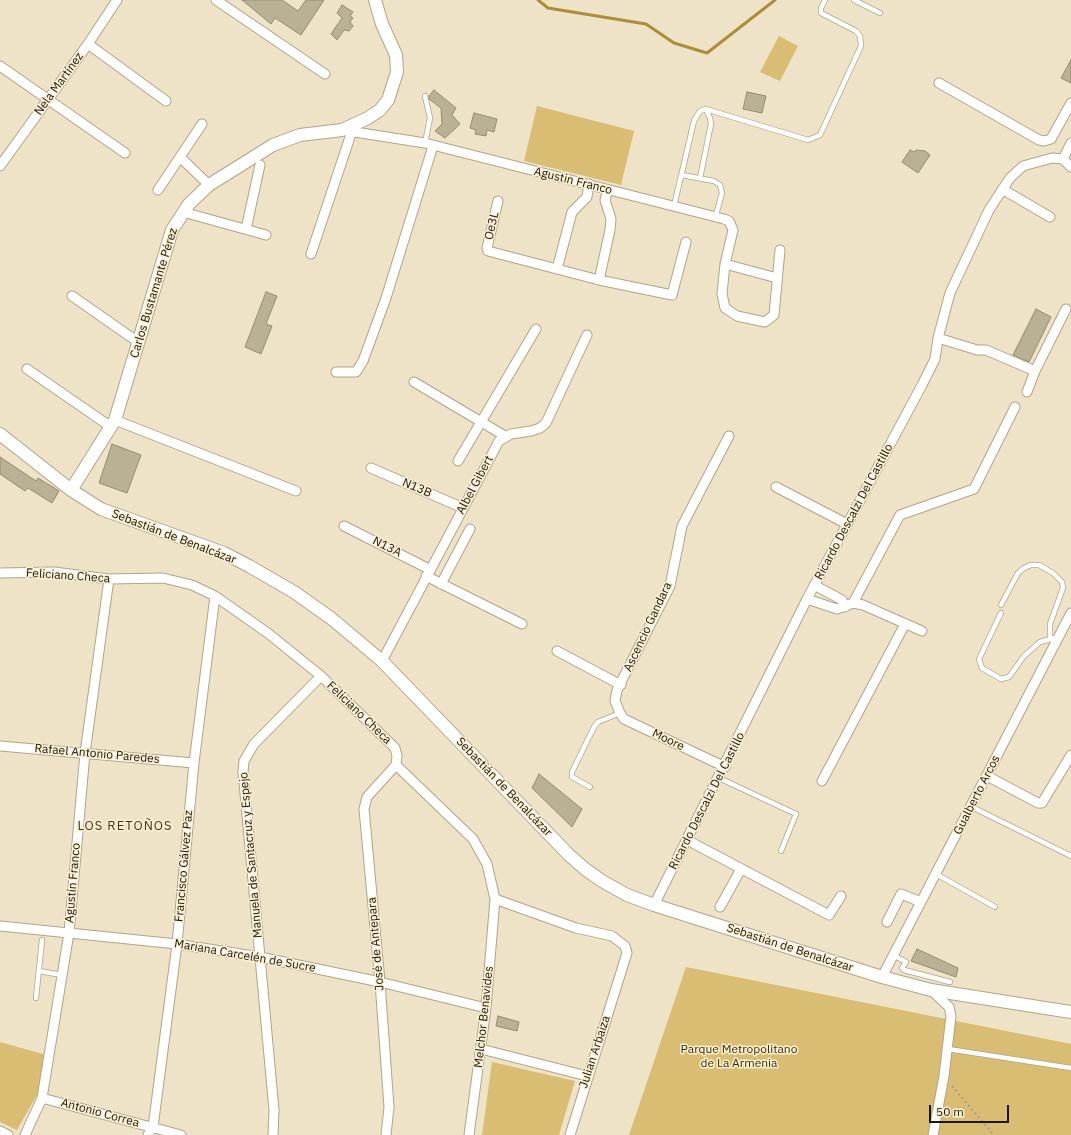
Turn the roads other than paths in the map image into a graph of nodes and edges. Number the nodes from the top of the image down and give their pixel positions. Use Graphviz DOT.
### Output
graph roads {
  1 [pos="117,0"];
  2 [pos="216,0"];
  3 [pos="375,0"];
  4 [pos="825,0"];
  5 [pos="854,0"];
  6 [pos="880,13"];
  7 [pos="88,44"];
  8 [pos="0,66"];
  9 [pos="325,74"];
  10 [pos="939,83"];
  11 [pos="425,96"];
  12 [pos="48,99"];
  13 [pos="166,101"];
  14 [pos="1071,103"];
  15 [pos="706,109"];
  16 [pos="202,124"];
  17 [pos="347,131"];
  18 [pos="1071,143"];
  19 [pos="429,145"];
  20 [pos="125,153"];
  21 [pos="181,158"];
  22 [pos="1063,159"];
  23 [pos="260,165"];
  24 [pos="0,166"];
  25 [pos="1071,167"];
  26 [pos="682,175"];
  27 [pos="700,178"];
  28 [pos="589,184"];
  29 [pos="209,185"];
  30 [pos="1002,189"];
  31 [pos="158,190"];
  32 [pos="608,190"];
  33 [pos="498,201"];
  34 [pos="674,206"];
  35 [pos="183,212"];
  36 [pos="716,216"];
  37 [pos="1050,217"];
  38 [pos="246,229"];
  39 [pos="266,235"];
  40 [pos="686,242"];
  41 [pos="780,250"];
  42 [pos="311,254"];
  43 [pos="725,264"];
  44 [pos="558,269"];
  45 [pos="777,278"];
  46 [pos="599,280"];
  47 [pos="72,296"];
  48 [pos="1066,309"];
  49 [pos="536,329"];
  50 [pos="588,335"];
  51 [pos="938,338"];
  52 [pos="138,342"];
  53 [pos="27,369"];
  54 [pos="1035,371"];
  55 [pos="336,372"];
  56 [pos="414,382"];
  57 [pos="1027,392"];
  58 [pos="1015,407"];
  59 [pos="481,422"];
  60 [pos="113,423"];
  61 [pos="0,434"];
  62 [pos="505,436"];
  63 [pos="729,436"];
  64 [pos="458,461"];
  65 [pos="371,468"];
  66 [pos="776,487"];
  67 [pos="71,490"];
  68 [pos="296,491"];
  69 [pos="463,508"];
  70 [pos="847,524"];
  71 [pos="344,526"];
  72 [pos="470,529"];
  73 [pos="428,573"];
  74 [pos="0,574"];
  75 [pos="109,579"];
  76 [pos="441,584"];
  77 [pos="814,585"];
  78 [pos="215,596"];
  79 [pos="807,599"];
  80 [pos="1001,604"];
  81 [pos="849,605"];
  82 [pos="1001,613"];
  83 [pos="1071,613"];
  84 [pos="522,624"];
  85 [pos="906,624"];
  86 [pos="922,631"];
  87 [pos="1054,638"];
  88 [pos="556,651"];
  89 [pos="382,661"];
  90 [pos="321,676"];
  91 [pos="621,685"];
  92 [pos="618,710"];
  93 [pos="0,746"];
  94 [pos="85,753"];
  95 [pos="1071,754"];
  96 [pos="194,763"];
  97 [pos="396,765"];
  98 [pos="724,767"];
  99 [pos="987,776"];
  100 [pos="719,778"];
  101 [pos="822,781"];
  102 [pos="590,787"];
  103 [pos="972,807"];
  104 [pos="687,840"];
  105 [pos="781,851"];
  106 [pos="1071,856"];
  107 [pos="742,869"];
  108 [pos="936,874"];
  109 [pos="841,896"];
  110 [pos="495,899"];
  111 [pos="921,902"];
  112 [pos="654,905"];
  113 [pos="720,907"];
  114 [pos="995,907"];
  115 [pos="887,922"];
  116 [pos="0,926"];
  117 [pos="69,933"];
  118 [pos="42,940"];
  119 [pos="177,944"];
  120 [pos="894,955"];
  121 [pos="260,957"];
  122 [pos="39,971"];
  123 [pos="62,975"];
  124 [pos="882,977"];
  125 [pos="380,982"];
  126 [pos="950,982"];
  127 [pos="931,990"];
  128 [pos="36,998"];
  129 [pos="486,1008"];
  130 [pos="1071,1012"];
  131 [pos="481,1049"];
  132 [pos="948,1049"];
  133 [pos="1071,1068"];
  134 [pos="587,1076"];
  135 [pos="42,1098"];
  136 [pos="0,1131"];
  137 [pos="151,1131"];
  138 [pos="8,1135"];
  139 [pos="25,1135"];
  140 [pos="181,1135"];
  141 [pos="273,1135"];
  142 [pos="386,1135"];
  143 [pos="469,1135"];
  144 [pos="570,1135"];
  145 [pos="933,1135"];
  1 -- 7 [label="street, Nela Martínez"];
  2 -- 9 [label="street"];
  3 -- 17 [label="main road, Carlos Bustamante Pérez"];
  4 -- 15 [label="lane"];
  5 -- 6 [label="lane"];
  7 -- 12 [label="street, Nela Martínez"];
  7 -- 13 [label="street"];
  8 -- 12 [label="street"];
  10 -- 14 [label="street"];
  11 -- 19 [label="lane"];
  12 -- 20 [label="street"];
  12 -- 24 [label="street, Nela Martínez"];
  15 -- 26 [label="lane"];
  15 -- 27 [label="lane"];
  16 -- 21 [label="street"];
  17 -- 19 [label="street, Agustin Franco"];
  17 -- 29 [label="main road, Carlos Bustamante Pérez"];
  17 -- 42 [label="street"];
  18 -- 22 [label="street"];
  19 -- 28 [label="street, Agustin Franco"];
  19 -- 55 [label="street"];
  21 -- 29 [label="street"];
  21 -- 31 [label="street"];
  22 -- 25 [label="street"];
  22 -- 30 [label="street, Ricardo Descalzi Del Castillo"];
  23 -- 38 [label="street"];
  26 -- 27 [label="lane"];
  26 -- 34 [label="lane"];
  27 -- 36 [label="lane"];
  28 -- 32 [label="street, Agustin Franco"];
  28 -- 44 [label="street"];
  29 -- 35 [label="main road, Carlos Bustamante Pérez"];
  30 -- 37 [label="street"];
  30 -- 51 [label="street, Ricardo Descalzi Del Castillo"];
  32 -- 34 [label="street, Agustin Franco"];
  32 -- 46 [label="street"];
  33 -- 44 [label="street, Oe3L"];
  34 -- 36 [label="street, Agustin Franco"];
  35 -- 38 [label="street"];
  35 -- 52 [label="main road, Carlos Bustamante Pérez"];
  36 -- 43 [label="street, Agustin Franco"];
  38 -- 39 [label="street"];
  40 -- 46 [label="street"];
  41 -- 45 [label="street"];
  43 -- 45 [label="street"];
  43 -- 45 [label="street, Agustin Franco"];
  44 -- 46 [label="street"];
  47 -- 52 [label="street"];
  48 -- 54 [label="street"];
  49 -- 59 [label="street"];
  50 -- 62 [label="street"];
  51 -- 54 [label="street"];
  51 -- 70 [label="street, Ricardo Descalzi Del Castillo"];
  52 -- 60 [label="main road, Carlos Bustamante Pérez"];
  53 -- 60 [label="street"];
  54 -- 57 [label="street"];
  56 -- 59 [label="street"];
  58 -- 81 [label="street"];
  59 -- 62 [label="street"];
  59 -- 64 [label="street"];
  60 -- 67 [label="main road, Carlos Bustamante Pérez"];
  60 -- 68 [label="street"];
  61 -- 67 [label="main road, Sebastián de Benalcázar"];
  62 -- 69 [label="street, Albel Gibert"];
  63 -- 91 [label="street, Ascencio Gandara"];
  65 -- 69 [label="street, N13B"];
  66 -- 70 [label="street"];
  67 -- 89 [label="main road, Sebastián de Benalcázar"];
  69 -- 73 [label="street, Albel Gibert"];
  70 -- 77 [label="street, Ricardo Descalzi Del Castillo"];
  71 -- 73 [label="street, N13A"];
  72 -- 76 [label="street"];
  73 -- 76 [label="street, N13A"];
  73 -- 89 [label="street, Albel Gibert"];
  74 -- 75 [label="street, Feliciano Checa"];
  75 -- 78 [label="street, Feliciano Checa"];
  75 -- 94 [label="street, Agustín Franco"];
  76 -- 84 [label="street, N13A"];
  77 -- 79 [label="street, Ricardo Descalzi Del Castillo"];
  77 -- 81 [label="street"];
  78 -- 90 [label="street, Feliciano Checa"];
  78 -- 96 [label="street, Francisco Gálvez Paz"];
  79 -- 81 [label="street"];
  79 -- 98 [label="street, Ricardo Descalzi Del Castillo"];
  80 -- 87 [label="lane"];
  81 -- 85 [label="street"];
  82 -- 87 [label="lane"];
  83 -- 87 [label="street, Gualberto Arcos"];
  85 -- 86 [label="street"];
  85 -- 101 [label="street"];
  87 -- 99 [label="street, Gualberto Arcos"];
  88 -- 91 [label="street"];
  89 -- 112 [label="main road, Sebastián de Benalcázar"];
  90 -- 97 [label="street, Feliciano Checa"];
  90 -- 121 [label="street, Manuela de Santacruz y Espejo"];
  91 -- 92 [label="street, Ascencio Gandara"];
  92 -- 98 [label="street, Moore"];
  92 -- 102 [label="lane"];
  93 -- 94 [label="street, Rafael Antonio Paredes"];
  94 -- 96 [label="street, Rafael Antonio Paredes"];
  94 -- 117 [label="street, Agustín Franco"];
  95 -- 99 [label="street"];
  96 -- 119 [label="street, Francisco Gálvez Paz"];
  97 -- 110 [label="street"];
  97 -- 125 [label="street, José de Antepara"];
  98 -- 100 [label="street, Ricardo Descalzi Del Castillo"];
  99 -- 103 [label="street, Gualberto Arcos"];
  100 -- 104 [label="street, Ricardo Descalzi Del Castillo"];
  100 -- 105 [label="lane"];
  103 -- 106 [label="lane"];
  103 -- 108 [label="street, Gualberto Arcos"];
  104 -- 107 [label="street"];
  104 -- 112 [label="street, Ricardo Descalzi Del Castillo"];
  107 -- 109 [label="street"];
  107 -- 113 [label="street"];
  108 -- 111 [label="street, Gualberto Arcos"];
  108 -- 114 [label="lane"];
  110 -- 129 [label="street, Melchor Benavides"];
  110 -- 134 [label="street, Julian Arbaiza"];
  111 -- 115 [label="street"];
  111 -- 120 [label="street, Gualberto Arcos"];
  112 -- 124 [label="main road, Sebastián de Benalcázar"];
  116 -- 117 [label="street, Mariana Carcelén de Sucre"];
  117 -- 119 [label="street, Mariana Carcelén de Sucre"];
  117 -- 123 [label="street, Agustín Franco"];
  118 -- 122 [label="lane"];
  119 -- 121 [label="street, Mariana Carcelén de Sucre"];
  119 -- 137 [label="street, Francisco Gálvez Paz"];
  120 -- 124 [label="street, Gualberto Arcos"];
  120 -- 126 [label="lane"];
  121 -- 125 [label="street, Mariana Carcelén de Sucre"];
  121 -- 141 [label="street, Manuela de Santacruz y Espejo"];
  122 -- 123 [label="lane"];
  122 -- 128 [label="lane"];
  123 -- 135 [label="street, Agustín Franco"];
  124 -- 127 [label="main road, Sebastián de Benalcázar"];
  125 -- 129 [label="street, Mariana Carcelén de Sucre"];
  125 -- 142 [label="street, José de Antepara"];
  127 -- 130 [label="main road, Sebastián de Benalcázar"];
  127 -- 132 [label="street"];
  129 -- 131 [label="street, Melchor Benavides"];
  131 -- 134 [label="street"];
  131 -- 143 [label="street, Melchor Benavides"];
  132 -- 133 [label="lane"];
  132 -- 145 [label="street"];
  134 -- 144 [label="street, Julian Arbaiza"];
  135 -- 137 [label="street, Antonio Correa"];
  135 -- 139 [label="street, Agustín Franco"];
  136 -- 138 [label="street"];
  137 -- 140 [label="street, Antonio Correa"];
}
